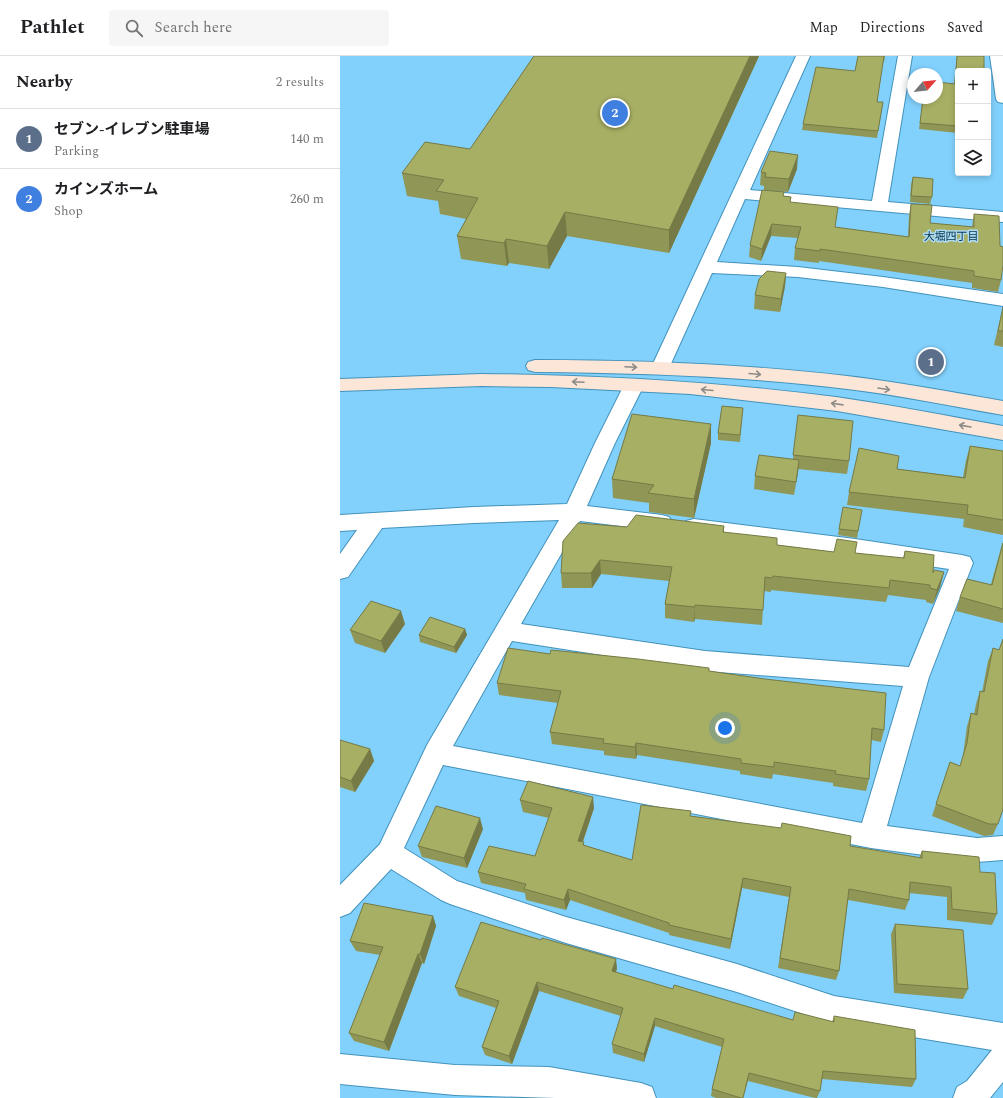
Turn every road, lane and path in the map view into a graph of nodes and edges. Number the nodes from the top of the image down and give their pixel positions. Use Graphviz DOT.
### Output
graph roads {
  1 [pos="803,56"];
  2 [pos="905,56"];
  3 [pos="997,56"];
  4 [pos="1003,99"];
  5 [pos="740,194"];
  6 [pos="879,206"];
  7 [pos="1003,216"];
  8 [pos="707,267"];
  9 [pos="1003,300"];
  10 [pos="660,368"];
  11 [pos="340,372"];
  12 [pos="634,384"];
  13 [pos="340,385"];
  14 [pos="1003,408"];
  15 [pos="1003,433"];
  16 [pos="574,512"];
  17 [pos="376,520"];
  18 [pos="340,523"];
  19 [pos="340,571"];
  20 [pos="506,631"];
  21 [pos="917,678"];
  22 [pos="436,753"];
  23 [pos="871,836"];
  24 [pos="1003,848"];
  25 [pos="389,853"];
  26 [pos="340,904"];
  27 [pos="1003,1036"];
  28 [pos="1003,1059"];
  29 [pos="340,1069"];
  30 [pos="641,1098"];
  31 [pos="968,1098"];
  1 -- 5 [label="street"];
  2 -- 6 [label="street"];
  3 -- 4 [label="street"];
  5 -- 6 [label="street"];
  5 -- 8 [label="street"];
  6 -- 7 [label="street"];
  8 -- 9 [label="street"];
  8 -- 10 [label="street"];
  11 -- 10 [label="street, one-way"];
  10 -- 14 [label="street, one-way"];
  12 -- 13 [label="street, one-way"];
  15 -- 12 [label="street, one-way"];
  12 -- 16 [label="street"];
  16 -- 17 [label="street"];
  16 -- 20 [label="street"];
  16 -- 21 [label="street"];
  17 -- 18 [label="street"];
  17 -- 19 [label="street"];
  20 -- 21 [label="street"];
  20 -- 22 [label="street"];
  21 -- 23 [label="street"];
  22 -- 23 [label="street"];
  22 -- 25 [label="street"];
  23 -- 24 [label="street"];
  25 -- 26 [label="street"];
  25 -- 27 [label="street"];
  28 -- 31 [label="street"];
  29 -- 30 [label="street"];
}
